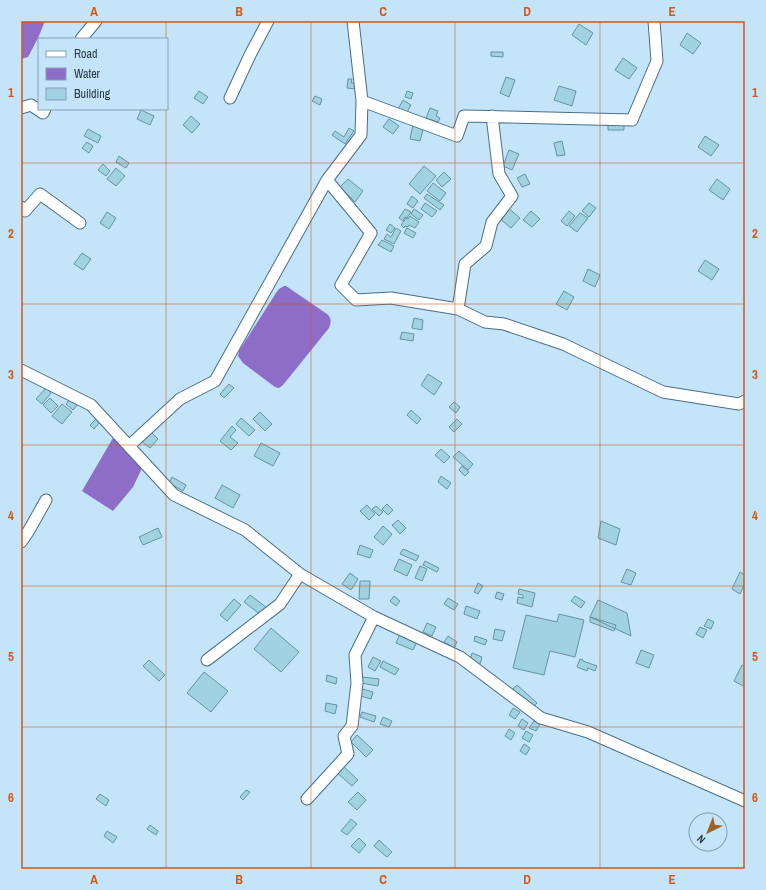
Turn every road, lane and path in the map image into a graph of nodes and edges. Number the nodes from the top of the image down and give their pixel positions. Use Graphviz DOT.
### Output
graph roads {
  1 [pos="96,21"];
  2 [pos="268,21"];
  3 [pos="352,21"];
  4 [pos="654,21"];
  5 [pos="82,38"];
  6 [pos="230,98"];
  7 [pos="362,101"];
  8 [pos="21,108"];
  9 [pos="38,110"];
  10 [pos="492,116"];
  11 [pos="327,180"];
  12 [pos="21,207"];
  13 [pos="80,223"];
  14 [pos="458,309"];
  15 [pos="21,370"];
  16 [pos="745,401"];
  17 [pos="129,446"];
  18 [pos="46,500"];
  19 [pos="21,542"];
  20 [pos="300,574"];
  21 [pos="374,617"];
  22 [pos="207,660"];
  23 [pos="307,799"];
  24 [pos="745,801"];
  1 -- 5 [label="street"];
  2 -- 6 [label="street"];
  3 -- 7 [label="street"];
  4 -- 10 [label="street"];
  7 -- 10 [label="street"];
  7 -- 11 [label="street"];
  8 -- 9 [label="street"];
  10 -- 14 [label="street"];
  11 -- 14 [label="street"];
  11 -- 17 [label="street"];
  12 -- 13 [label="street"];
  14 -- 16 [label="street"];
  15 -- 17 [label="street"];
  17 -- 20 [label="street"];
  18 -- 19 [label="street"];
  20 -- 21 [label="street"];
  20 -- 22 [label="street"];
  21 -- 23 [label="street"];
  21 -- 24 [label="street"];
}
